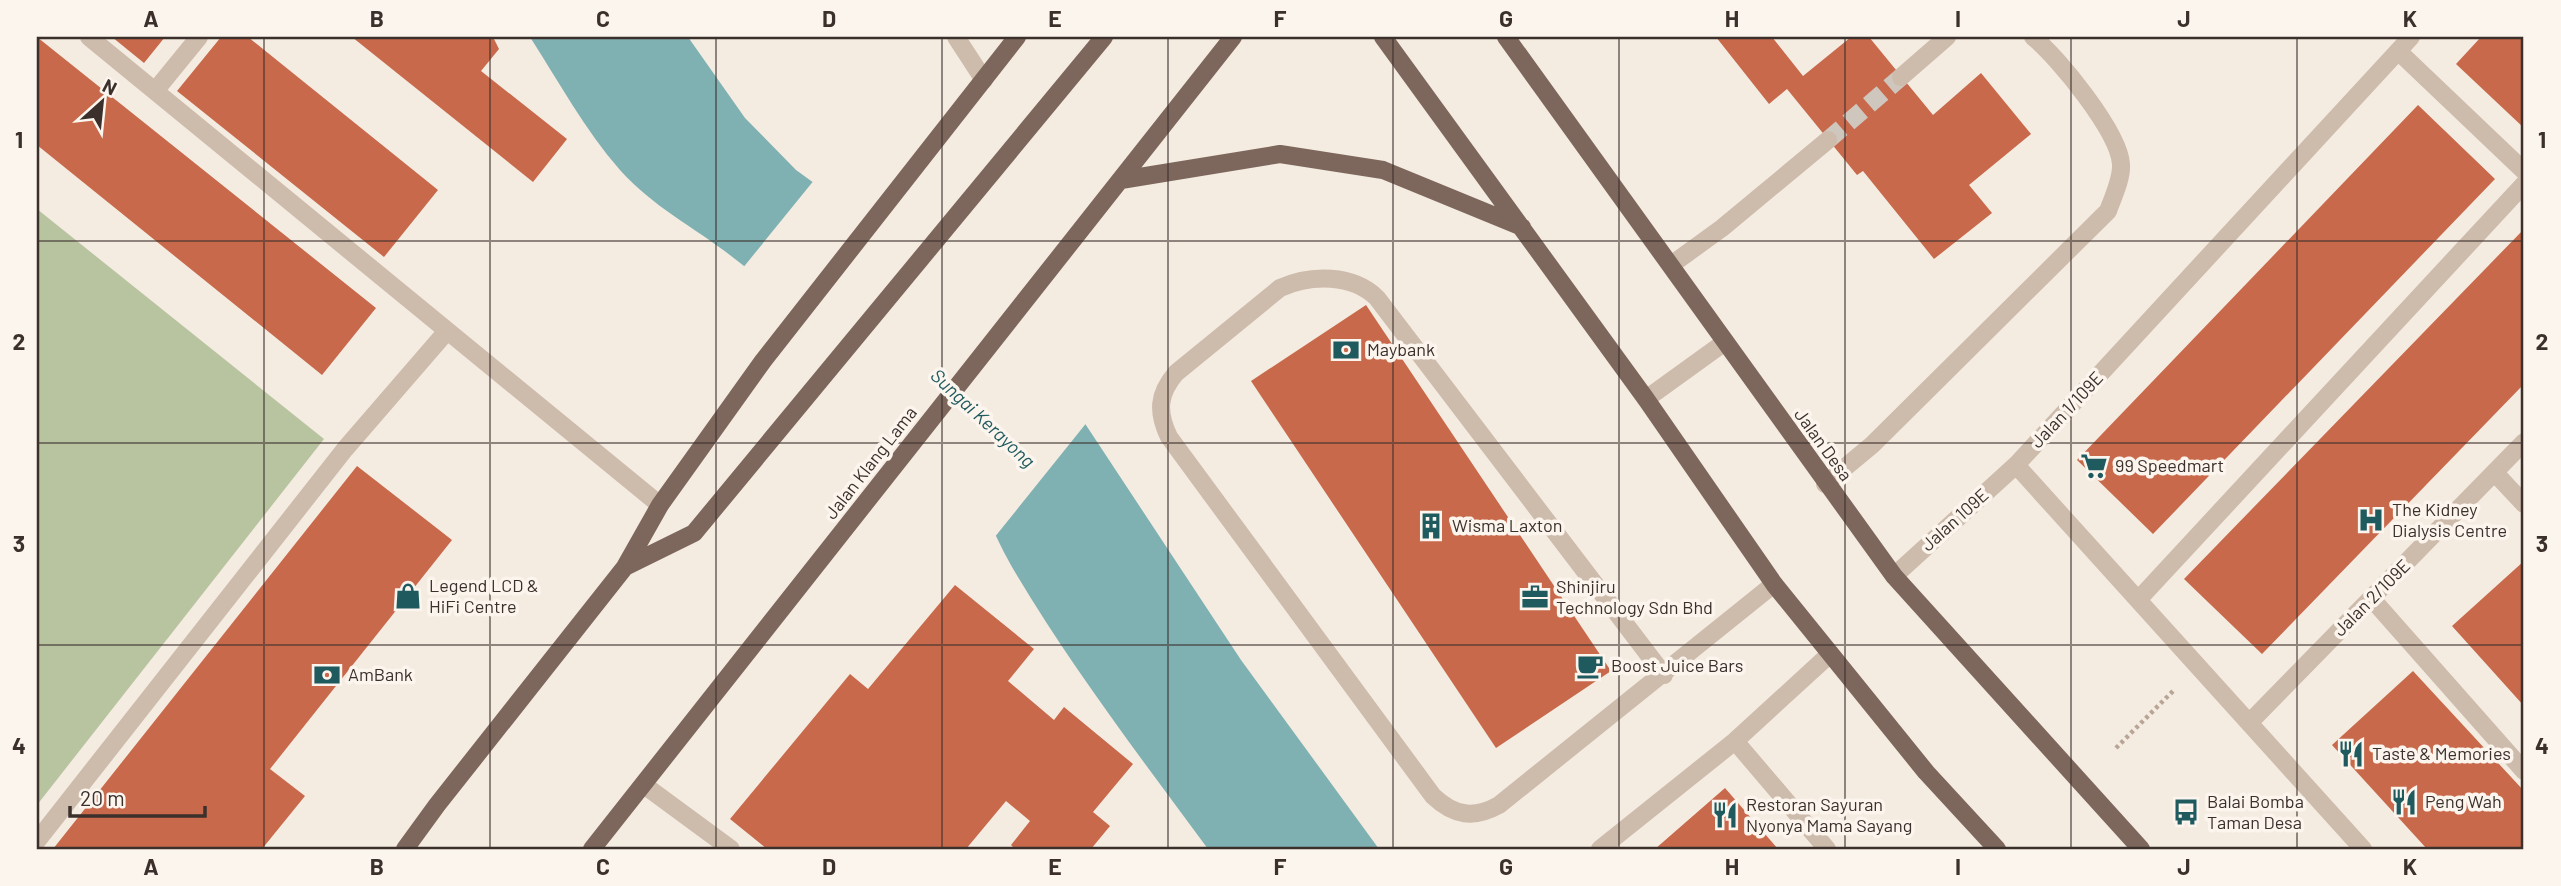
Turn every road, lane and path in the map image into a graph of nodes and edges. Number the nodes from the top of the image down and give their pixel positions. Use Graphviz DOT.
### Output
graph roads {
  1 [pos="89,37"];
  2 [pos="199,37"];
  3 [pos="956,37"];
  4 [pos="1017,37"];
  5 [pos="1104,37"];
  6 [pos="1233,37"];
  7 [pos="1383,37"];
  8 [pos="1506,37"];
  9 [pos="1947,37"];
  10 [pos="2033,37"];
  11 [pos="2411,37"];
  12 [pos="2398,51"];
  13 [pos="1901,77"];
  14 [pos="984,80"];
  15 [pos="155,91"];
  16 [pos="1828,140"];
  17 [pos="2524,171"];
  18 [pos="1121,180"];
  19 [pos="2524,184"];
  20 [pos="1522,227"];
  21 [pos="1671,265"];
  22 [pos="447,331"];
  23 [pos="1725,342"];
  24 [pos="1646,399"];
  25 [pos="2524,443"];
  26 [pos="2016,465"];
  27 [pos="2495,474"];
  28 [pos="1825,484"];
  29 [pos="2524,504"];
  30 [pos="660,505"];
  31 [pos="625,567"];
  32 [pos="1894,576"];
  33 [pos="1774,584"];
  34 [pos="2372,599"];
  35 [pos="2138,600"];
  36 [pos="1830,654"];
  37 [pos="2198,666"];
  38 [pos="1664,675"];
  39 [pos="2249,723"];
  40 [pos="1735,741"];
  41 [pos="2116,748"];
  42 [pos="2524,771"];
  43 [pos="644,785"];
  44 [pos="37,841"];
  45 [pos="405,849"];
  46 [pos="592,849"];
  47 [pos="731,849"];
  48 [pos="1600,849"];
  49 [pos="1827,849"];
  50 [pos="1997,849"];
  51 [pos="2141,849"];
  52 [pos="2363,849"];
  1 -- 15 [label="street"];
  2 -- 15 [label="street"];
  3 -- 14 [label="street"];
  4 -- 14 [label="main road"];
  5 -- 31 [label="main road"];
  6 -- 18 [label="main road, Jalan Klang Lama"];
  7 -- 20 [label="main road"];
  8 -- 21 [label="main road, Jalan Desa"];
  9 -- 13 [label="street"];
  10 -- 28 [label="street"];
  11 -- 12 [label="street, Jalan 1/109E"];
  12 -- 17 [label="street"];
  12 -- 26 [label="street, Jalan 1/109E"];
  14 -- 30 [label="main road"];
  15 -- 22 [label="street"];
  16 -- 21 [label="street"];
  18 -- 20 [label="main road"];
  18 -- 43 [label="main road, Jalan Klang Lama"];
  19 -- 35 [label="street"];
  20 -- 24 [label="main road"];
  21 -- 23 [label="main road, Jalan Desa"];
  22 -- 30 [label="street"];
  22 -- 44 [label="street"];
  23 -- 24 [label="street"];
  23 -- 28 [label="main road, Jalan Desa"];
  24 -- 33 [label="main road"];
  25 -- 27 [label="street, Jalan 2/109E"];
  26 -- 32 [label="street, Jalan 109E"];
  26 -- 35 [label="street"];
  27 -- 29 [label="street"];
  27 -- 34 [label="street, Jalan 2/109E"];
  28 -- 32 [label="main road, Jalan Desa"];
  30 -- 31 [label="main road"];
  31 -- 45 [label="main road"];
  32 -- 51 [label="main road, Jalan Desa"];
  33 -- 36 [label="main road"];
  33 -- 38 [label="street"];
  34 -- 39 [label="street, Jalan 2/109E"];
  34 -- 42 [label="street"];
  35 -- 37 [label="street"];
  36 -- 40 [label="street"];
  36 -- 50 [label="main road"];
  37 -- 39 [label="street"];
  37 -- 41 [label="path"];
  38 -- 38 [label="street"];
  39 -- 52 [label="street"];
  40 -- 48 [label="street"];
  40 -- 49 [label="street"];
  43 -- 46 [label="main road, Jalan Klang Lama"];
  43 -- 47 [label="street"];
}
